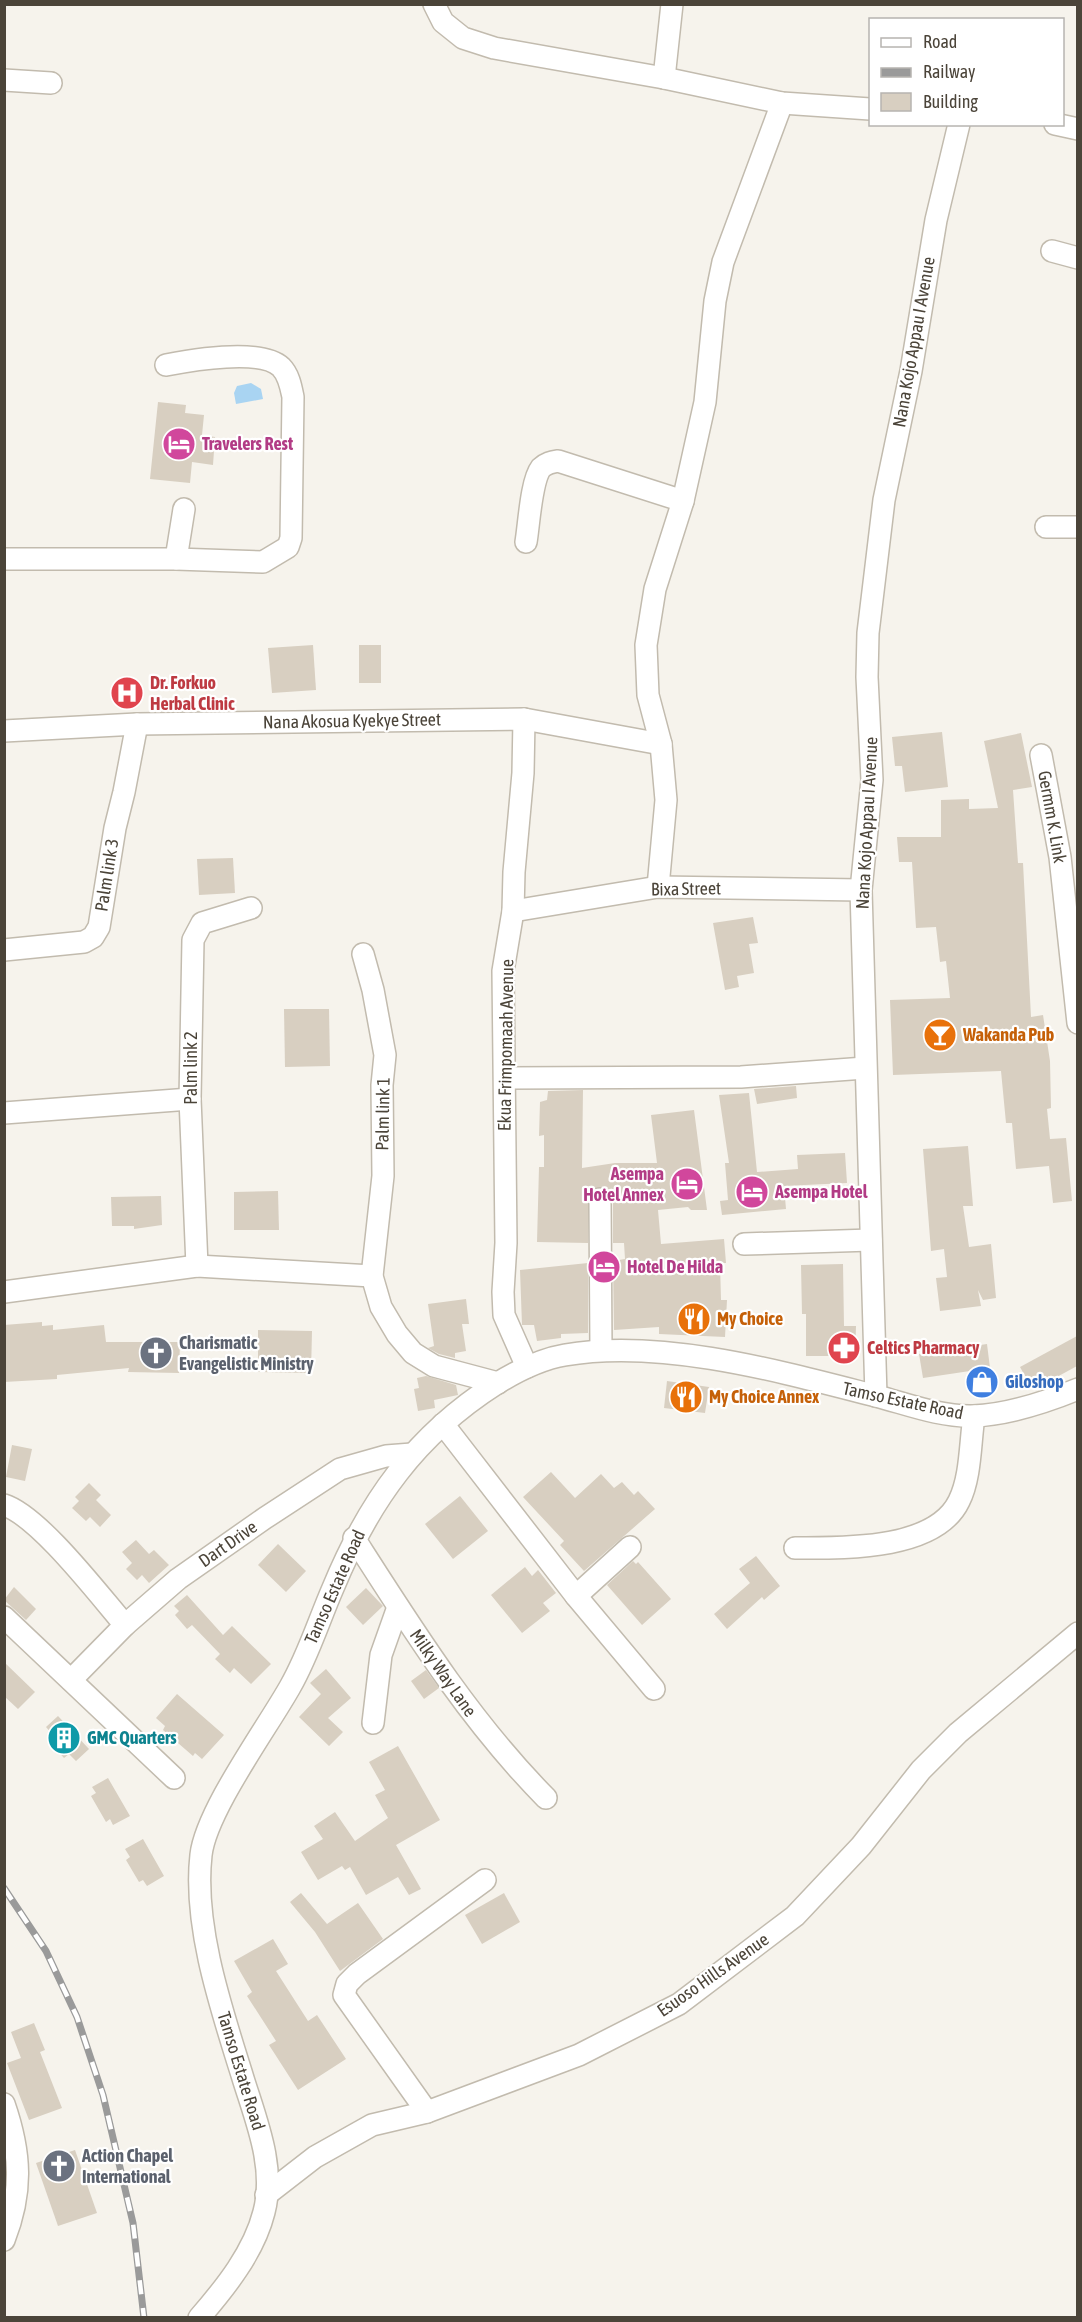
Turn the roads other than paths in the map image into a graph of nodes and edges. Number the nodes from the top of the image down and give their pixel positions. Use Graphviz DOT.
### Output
graph roads {
  1 [pos="434,4"];
  2 [pos="672,4"];
  3 [pos="664,78"];
  4 [pos="4,80"];
  5 [pos="51,83"];
  6 [pos="782,103"];
  7 [pos="869,109"];
  8 [pos="959,126"];
  9 [pos="1052,251"];
  10 [pos="1077,258"];
  11 [pos="166,365"];
  12 [pos="683,501"];
  13 [pos="184,509"];
  14 [pos="1046,527"];
  15 [pos="1077,527"];
  16 [pos="526,542"];
  17 [pos="4,559"];
  18 [pos="176,559"];
  19 [pos="524,719"];
  20 [pos="137,724"];
  21 [pos="4,731"];
  22 [pos="661,744"];
  23 [pos="1041,755"];
  24 [pos="658,887"];
  25 [pos="861,890"];
  26 [pos="251,908"];
  27 [pos="513,911"];
  28 [pos="4,950"];
  29 [pos="363,954"];
  30 [pos="1077,1023"];
  31 [pos="865,1068"];
  32 [pos="505,1078"];
  33 [pos="190,1099"];
  34 [pos="4,1113"];
  35 [pos="600,1199"];
  36 [pos="871,1239"];
  37 [pos="744,1244"];
  38 [pos="197,1266"];
  39 [pos="372,1276"];
  40 [pos="4,1292"];
  41 [pos="601,1350"];
  42 [pos="527,1367"];
  43 [pos="498,1383"];
  44 [pos="1077,1389"];
  45 [pos="876,1396"];
  46 [pos="974,1416"];
  47 [pos="443,1424"];
  48 [pos="412,1454"];
  49 [pos="4,1505"];
  50 [pos="354,1538"];
  51 [pos="630,1547"];
  52 [pos="795,1548"];
  53 [pos="576,1596"];
  54 [pos="398,1607"];
  55 [pos="4,1617"];
  56 [pos="125,1625"];
  57 [pos="1077,1633"];
  58 [pos="71,1680"];
  59 [pos="654,1689"];
  60 [pos="373,1723"];
  61 [pos="174,1778"];
  62 [pos="546,1798"];
  63 [pos="485,1880"];
  64 [pos="4,2104"];
  65 [pos="427,2112"];
  66 [pos="266,2195"];
  67 [pos="4,2240"];
  68 [pos="199,2318"];
  1 -- 3 [label="street"];
  2 -- 3 [label="street"];
  3 -- 6 [label="street"];
  4 -- 5 [label="street"];
  6 -- 7 [label="street"];
  6 -- 12 [label="street"];
  8 -- 25 [label="street, Nana Kojo Appau I Avenue"];
  9 -- 10 [label="street"];
  11 -- 18 [label="street"];
  12 -- 16 [label="street"];
  12 -- 22 [label="street"];
  13 -- 18 [label="street"];
  14 -- 15 [label="street"];
  17 -- 18 [label="street"];
  19 -- 20 [label="street, Nana Akosua Kyekye Street"];
  19 -- 22 [label="street, Nana Akosua Kyekye Street"];
  19 -- 27 [label="street, Ekua Frimpomaah Avenue"];
  20 -- 21 [label="street, Nana Akosua Kyekye Street"];
  20 -- 28 [label="street, Palm link 3"];
  22 -- 24 [label="street"];
  23 -- 30 [label="street, Germm K. Link"];
  24 -- 25 [label="street, Bixa Street"];
  24 -- 27 [label="street, Bixa Street"];
  25 -- 31 [label="street, Nana Kojo Appau I Avenue"];
  26 -- 33 [label="street, Palm link 2"];
  27 -- 32 [label="street, Ekua Frimpomaah Avenue"];
  29 -- 39 [label="street, Palm link 1"];
  31 -- 32 [label="street"];
  31 -- 36 [label="street, Nana Kojo Appau I Avenue"];
  32 -- 42 [label="street, Ekua Frimpomaah Avenue"];
  33 -- 34 [label="street"];
  33 -- 38 [label="street, Palm link 2"];
  35 -- 41 [label="street"];
  36 -- 37 [label="street"];
  36 -- 45 [label="street, Nana Kojo Appau I Avenue"];
  38 -- 39 [label="street"];
  38 -- 40 [label="street"];
  39 -- 43 [label="street"];
  41 -- 42 [label="street, Tamso Estate Road"];
  41 -- 45 [label="street, Tamso Estate Road"];
  42 -- 43 [label="street, Tamso Estate Road"];
  43 -- 47 [label="street, Tamso Estate Road"];
  44 -- 46 [label="street, Tamso Estate Road"];
  45 -- 46 [label="street, Tamso Estate Road"];
  46 -- 52 [label="street"];
  47 -- 48 [label="street, Tamso Estate Road"];
  47 -- 53 [label="street"];
  48 -- 50 [label="street, Tamso Estate Road"];
  48 -- 56 [label="street, Dart Drive"];
  49 -- 56 [label="street"];
  50 -- 54 [label="street, Milky Way Lane"];
  50 -- 66 [label="street, Tamso Estate Road"];
  51 -- 53 [label="street"];
  53 -- 59 [label="street"];
  54 -- 60 [label="street"];
  54 -- 62 [label="street, Milky Way Lane"];
  55 -- 58 [label="street"];
  56 -- 58 [label="street, Dart Drive"];
  57 -- 65 [label="street, Esuoso Hills Avenue"];
  58 -- 61 [label="street"];
  63 -- 65 [label="street"];
  64 -- 67 [label="street"];
  65 -- 66 [label="street, Esuoso Hills Avenue"];
  66 -- 68 [label="street, Tamso Estate Road"];
}
